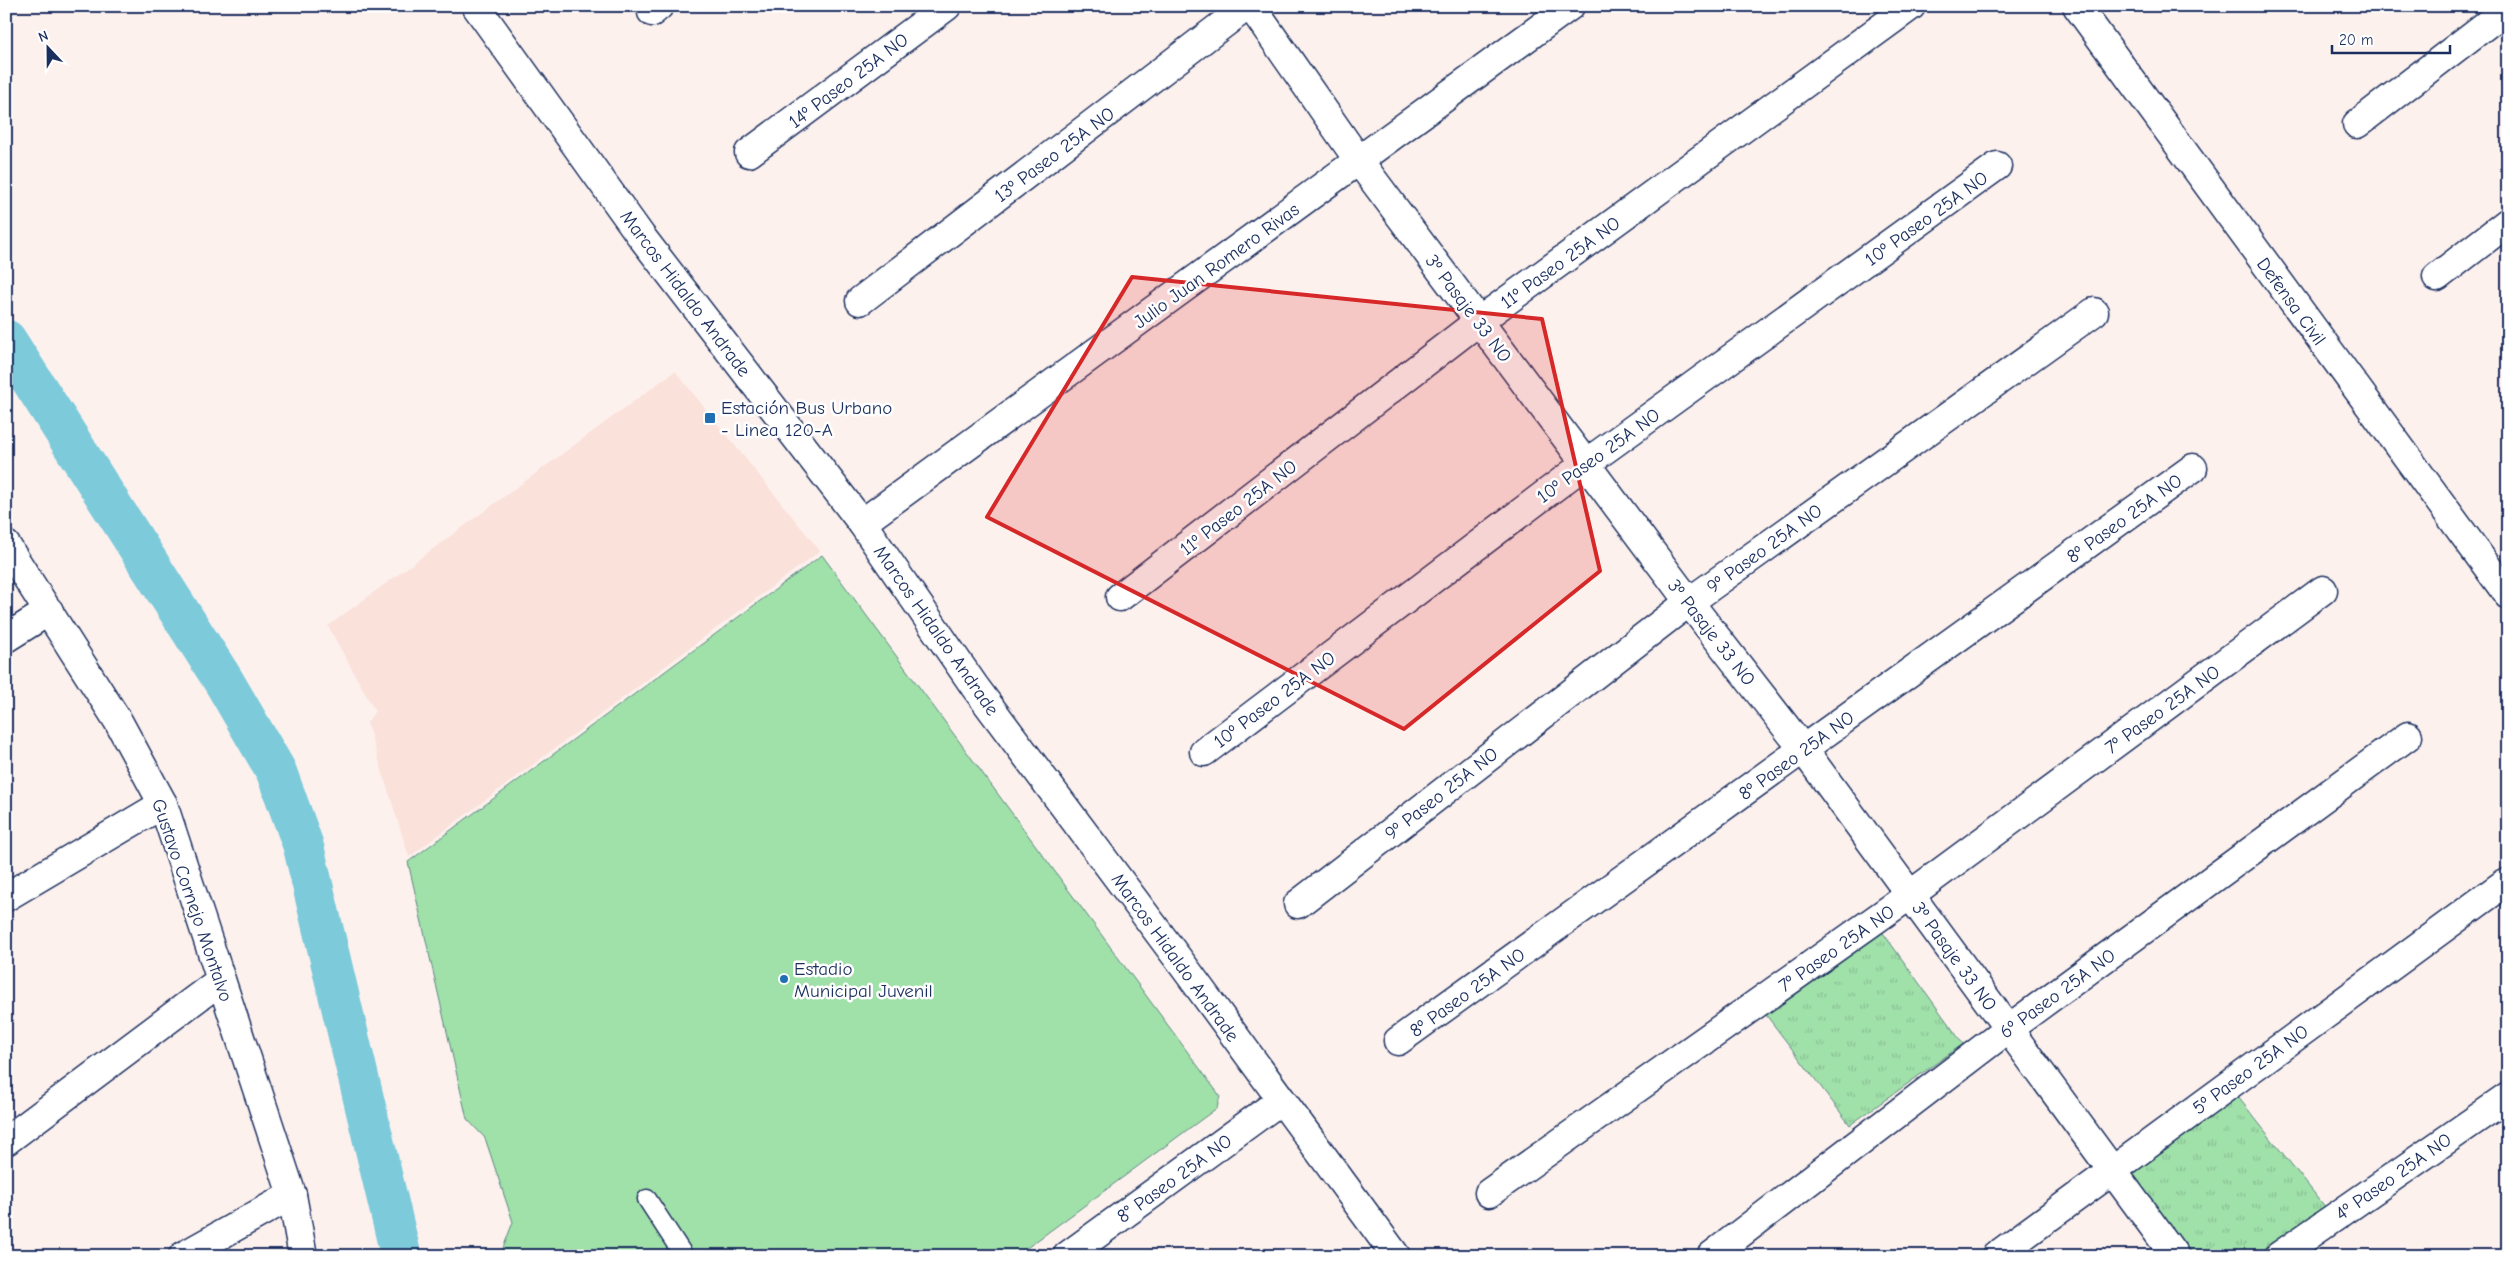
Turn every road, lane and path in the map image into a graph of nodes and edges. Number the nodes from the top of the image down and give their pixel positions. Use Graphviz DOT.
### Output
graph roads {
  1 [pos="476,6"];
  2 [pos="947,6"];
  3 [pos="1249,6"];
  4 [pos="1570,6"];
  5 [pos="1911,6"];
  6 [pos="2077,6"];
  7 [pos="2508,8"];
  8 [pos="2357,124"];
  9 [pos="749,153"];
  10 [pos="1359,161"];
  11 [pos="1997,166"];
  12 [pos="2508,222"];
  13 [pos="2437,277"];
  14 [pos="860,302"];
  15 [pos="2094,312"];
  16 [pos="1479,321"];
  17 [pos="1585,464"];
  18 [pos="2193,468"];
  19 [pos="862,523"];
  20 [pos="6,544"];
  21 [pos="2323,590"];
  22 [pos="2508,595"];
  23 [pos="1120,597"];
  24 [pos="1689,602"];
  25 [pos="49,611"];
  26 [pos="6,638"];
  27 [pos="2408,736"];
  28 [pos="1803,749"];
  29 [pos="1204,752"];
  30 [pos="163,804"];
  31 [pos="2505,884"];
  32 [pos="1910,895"];
  33 [pos="6,897"];
  34 [pos="1298,904"];
  35 [pos="222,980"];
  36 [pos="2008,1029"];
  37 [pos="1398,1041"];
  38 [pos="2508,1097"];
  39 [pos="1281,1100"];
  40 [pos="6,1141"];
  41 [pos="2112,1169"];
  42 [pos="1490,1193"];
  43 [pos="292,1195"];
  44 [pos="647,1199"];
  45 [pos="183,1256"];
  46 [pos="303,1256"];
  47 [pos="684,1256"];
  48 [pos="1067,1256"];
  49 [pos="1396,1256"];
  50 [pos="1711,1256"];
  51 [pos="1996,1256"];
  52 [pos="2175,1256"];
  53 [pos="2279,1256"];
  1 -- 19 [label="street, Marcos Hidaldo Andrade"];
  2 -- 9 [label="street, 14º Paseo 25A NO"];
  3 -- 10 [label="street, 3º Pasaje 33 NO"];
  3 -- 14 [label="street, 13º Paseo 25A NO"];
  4 -- 10 [label="street, Julio Juan Romero Rivas"];
  5 -- 16 [label="street, 11º Paseo 25A NO"];
  6 -- 22 [label="street, Defensa Civil"];
  7 -- 8 [label="street"];
  10 -- 16 [label="street, 3º Pasaje 33 NO"];
  10 -- 19 [label="street, Julio Juan Romero Rivas"];
  11 -- 17 [label="street, 10º Paseo 25A NO"];
  12 -- 13 [label="street"];
  15 -- 24 [label="street, 9º Paseo 25A NO"];
  16 -- 17 [label="street, 3º Pasaje 33 NO"];
  16 -- 23 [label="street, 11º Paseo 25A NO"];
  17 -- 24 [label="street, 3º Pasaje 33 NO"];
  17 -- 29 [label="street, 10º Paseo 25A NO"];
  18 -- 28 [label="street, 8º Paseo 25A NO"];
  19 -- 39 [label="street, Marcos Hidaldo Andrade"];
  20 -- 25 [label="street, Gustavo Cornejo Montalvo"];
  21 -- 32 [label="street, 7º Paseo 25A NO"];
  24 -- 28 [label="street, 3º Pasaje 33 NO"];
  24 -- 34 [label="street, 9º Paseo 25A NO"];
  25 -- 26 [label="street"];
  25 -- 30 [label="street, Gustavo Cornejo Montalvo"];
  27 -- 36 [label="street, 6º Paseo 25A NO"];
  28 -- 32 [label="street, 3º Pasaje 33 NO"];
  28 -- 37 [label="street, 8º Paseo 25A NO"];
  30 -- 33 [label="street"];
  30 -- 35 [label="street, Gustavo Cornejo Montalvo"];
  31 -- 41 [label="street, 5º Paseo 25A NO"];
  32 -- 36 [label="street, 3º Pasaje 33 NO"];
  32 -- 42 [label="street, 7º Paseo 25A NO"];
  35 -- 40 [label="street"];
  35 -- 43 [label="street, Gustavo Cornejo Montalvo"];
  36 -- 41 [label="street, 3º Pasaje 33 NO"];
  36 -- 50 [label="street, 6º Paseo 25A NO"];
  38 -- 53 [label="street, 4º Paseo 25A NO"];
  39 -- 48 [label="street, 8° Paseo 25A NO"];
  39 -- 49 [label="street, Marcos Hidaldo Andrade"];
  41 -- 51 [label="street, 5º Paseo 25A NO"];
  41 -- 52 [label="street, 3º Pasaje 33 NO"];
  43 -- 45 [label="street"];
  43 -- 46 [label="street, Gustavo Cornejo Montalvo"];
  44 -- 47 [label="lane"];
}
